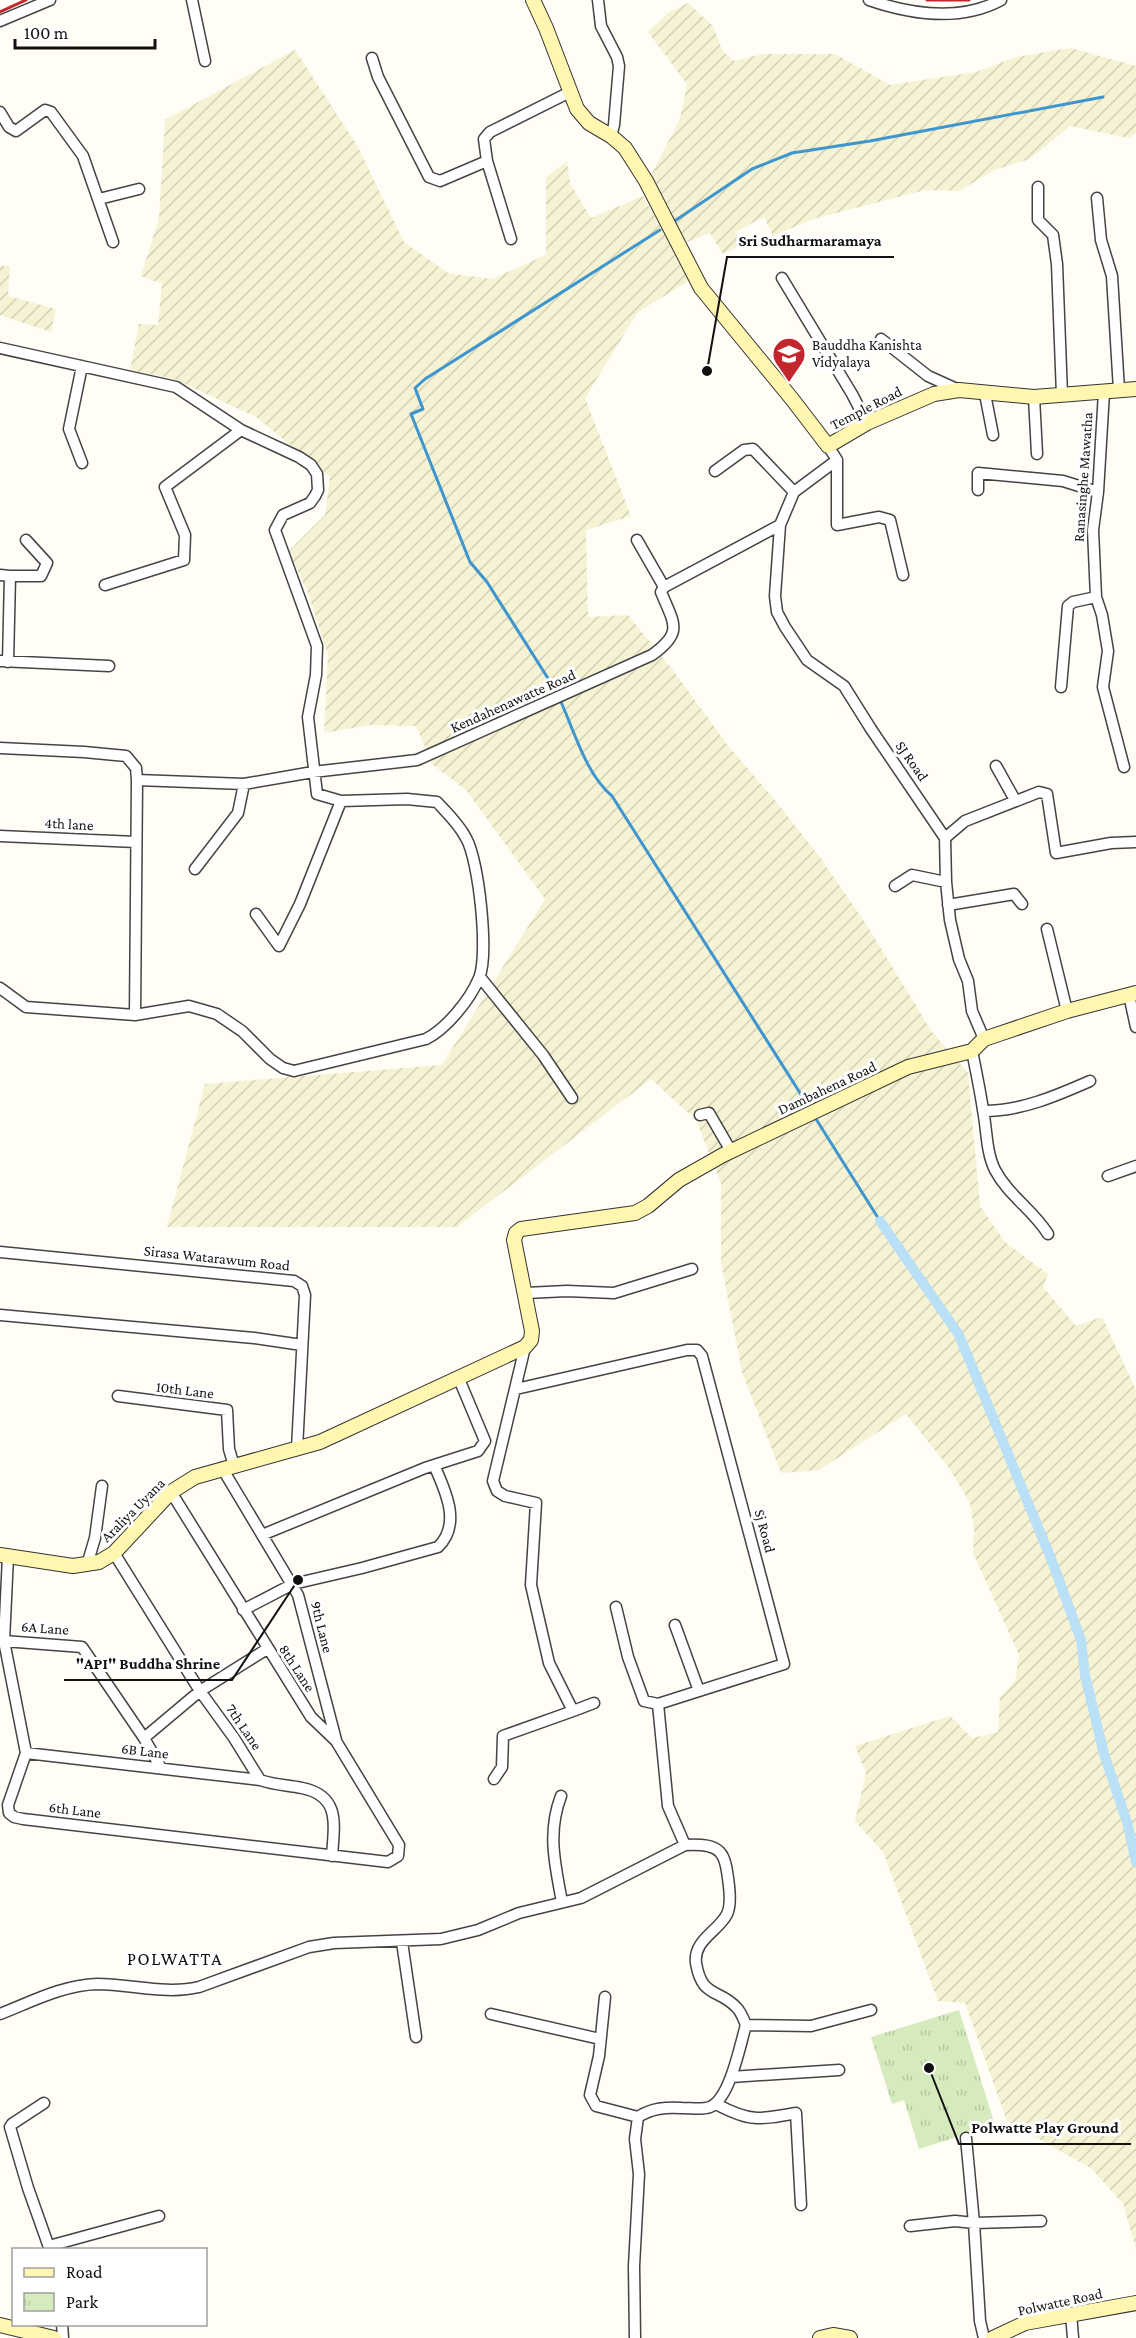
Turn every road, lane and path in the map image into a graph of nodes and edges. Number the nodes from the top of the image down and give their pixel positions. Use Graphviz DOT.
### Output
graph roads {
  1 [pos="50,0"];
  2 [pos="192,0"];
  3 [pos="533,0"];
  4 [pos="598,0"];
  5 [pos="869,0"];
  6 [pos="1001,0"];
  7 [pos="0,21"];
  8 [pos="372,58"];
  9 [pos="205,61"];
  10 [pos="570,92"];
  11 [pos="0,112"];
  12 [pos="611,136"];
  13 [pos="487,161"];
  14 [pos="1038,187"];
  15 [pos="139,189"];
  16 [pos="1097,198"];
  17 [pos="99,199"];
  18 [pos="511,239"];
  19 [pos="113,242"];
  20 [pos="782,278"];
  21 [pos="881,339"];
  22 [pos="0,348"];
  23 [pos="82,366"];
  24 [pos="1136,389"];
  25 [pos="959,390"];
  26 [pos="1119,390"];
  27 [pos="1104,392"];
  28 [pos="985,394"];
  29 [pos="1062,395"];
  30 [pos="1034,397"];
  31 [pos="867,423"];
  32 [pos="241,430"];
  33 [pos="993,435"];
  34 [pos="828,446"];
  35 [pos="1038,454"];
  36 [pos="837,460"];
  37 [pos="82,463"];
  38 [pos="715,471"];
  39 [pos="978,490"];
  40 [pos="794,492"];
  41 [pos="1098,492"];
  42 [pos="780,525"];
  43 [pos="26,540"];
  44 [pos="637,540"];
  45 [pos="903,575"];
  46 [pos="5,576"];
  47 [pos="105,585"];
  48 [pos="664,587"];
  49 [pos="1096,597"];
  50 [pos="4,662"];
  51 [pos="109,666"];
  52 [pos="1061,687"];
  53 [pos="0,748"];
  54 [pos="996,766"];
  55 [pos="1124,767"];
  56 [pos="313,772"];
  57 [pos="137,780"];
  58 [pos="244,784"];
  59 [pos="1015,800"];
  60 [pos="341,801"];
  61 [pos="0,836"];
  62 [pos="945,838"];
  63 [pos="136,842"];
  64 [pos="1136,842"];
  65 [pos="195,869"];
  66 [pos="946,882"];
  67 [pos="895,886"];
  68 [pos="1022,904"];
  69 [pos="948,905"];
  70 [pos="256,914"];
  71 [pos="1047,928"];
  72 [pos="480,977"];
  73 [pos="0,988"];
  74 [pos="1132,994"];
  75 [pos="1067,1011"];
  76 [pos="135,1015"];
  77 [pos="1136,1027"];
  78 [pos="984,1039"];
  79 [pos="972,1051"];
  80 [pos="1090,1081"];
  81 [pos="572,1098"];
  82 [pos="984,1111"];
  83 [pos="700,1115"];
  84 [pos="731,1151"];
  85 [pos="1136,1166"];
  86 [pos="1108,1176"];
  87 [pos="1048,1234"];
  88 [pos="0,1252"];
  89 [pos="692,1269"];
  90 [pos="526,1293"];
  91 [pos="0,1315"];
  92 [pos="302,1345"];
  93 [pos="525,1347"];
  94 [pos="459,1379"];
  95 [pos="516,1389"];
  96 [pos="118,1396"];
  97 [pos="297,1449"];
  98 [pos="434,1465"];
  99 [pos="228,1467"];
  100 [pos="102,1486"];
  101 [pos="171,1492"];
  102 [pos="262,1535"];
  103 [pos="114,1553"];
  104 [pos="4,1556"];
  105 [pos="87,1565"];
  106 [pos="294,1584"];
  107 [pos="616,1607"];
  108 [pos="243,1610"];
  109 [pos="675,1625"];
  110 [pos="4,1641"];
  111 [pos="267,1649"];
  112 [pos="200,1691"];
  113 [pos="699,1691"];
  114 [pos="594,1703"];
  115 [pos="658,1704"];
  116 [pos="573,1710"];
  117 [pos="144,1738"];
  118 [pos="336,1741"];
  119 [pos="26,1753"];
  120 [pos="161,1768"];
  121 [pos="260,1779"];
  122 [pos="494,1779"];
  123 [pos="561,1796"];
  124 [pos="685,1845"];
  125 [pos="332,1856"];
  126 [pos="398,1856"];
  127 [pos="562,1902"];
  128 [pos="402,1942"];
  129 [pos="605,1997"];
  130 [pos="871,2010"];
  131 [pos="0,2014"];
  132 [pos="491,2014"];
  133 [pos="746,2025"];
  134 [pos="416,2037"];
  135 [pos="600,2039"];
  136 [pos="839,2070"];
  137 [pos="730,2077"];
  138 [pos="44,2103"];
  139 [pos="716,2104"];
  140 [pos="638,2116"];
  141 [pos="966,2138"];
  142 [pos="801,2205"];
  143 [pos="159,2216"];
  144 [pos="1041,2221"];
  145 [pos="975,2223"];
  146 [pos="910,2226"];
  147 [pos="49,2248"];
  148 [pos="1136,2303"];
  149 [pos="1071,2314"];
  150 [pos="0,2325"];
  151 [pos="54,2338"];
  152 [pos="635,2338"];
  153 [pos="820,2338"];
  154 [pos="850,2338"];
  155 [pos="984,2338"];
  156 [pos="993,2338"];
  157 [pos="1073,2338"];
  1 -- 7 [label="street"];
  2 -- 9 [label="street"];
  3 -- 10 [label="street, Temple Road"];
  4 -- 12 [label="street"];
  5 -- 6 [label="street"];
  8 -- 13 [label="street"];
  10 -- 12 [label="street, Temple Road"];
  10 -- 13 [label="street"];
  11 -- 17 [label="street"];
  12 -- 34 [label="street, Temple Road"];
  13 -- 18 [label="street"];
  14 -- 29 [label="street"];
  15 -- 17 [label="street"];
  16 -- 26 [label="street"];
  17 -- 19 [label="street"];
  20 -- 31 [label="street"];
  21 -- 25 [label="street"];
  22 -- 23 [label="street"];
  23 -- 32 [label="street"];
  23 -- 37 [label="street"];
  24 -- 26 [label="street, Temple Road"];
  25 -- 28 [label="street, Temple Road"];
  25 -- 31 [label="street, Temple Road"];
  26 -- 27 [label="street, Temple Road"];
  27 -- 29 [label="street, Temple Road"];
  27 -- 41 [label="street, Ranasinghe Mawatha"];
  28 -- 30 [label="street, Temple Road"];
  28 -- 33 [label="street"];
  29 -- 30 [label="street, Temple Road"];
  30 -- 35 [label="street"];
  31 -- 34 [label="street, Temple Road"];
  32 -- 47 [label="street"];
  32 -- 56 [label="street"];
  34 -- 36 [label="street"];
  36 -- 40 [label="street"];
  36 -- 45 [label="street"];
  38 -- 40 [label="street"];
  39 -- 41 [label="street"];
  40 -- 42 [label="street"];
  41 -- 49 [label="street, Ranasinghe Mawatha"];
  42 -- 48 [label="street"];
  42 -- 62 [label="street, SJ Road"];
  43 -- 46 [label="street"];
  44 -- 48 [label="street"];
  46 -- 50 [label="street"];
  48 -- 56 [label="street, Kendahenawatte Road"];
  49 -- 52 [label="street"];
  49 -- 55 [label="street, Ranasinghe Mawatha"];
  50 -- 51 [label="street"];
  53 -- 57 [label="street"];
  54 -- 59 [label="street"];
  56 -- 58 [label="street, Kendahenawatte Road"];
  56 -- 60 [label="street"];
  57 -- 58 [label="street, Kendahenawatte Road"];
  57 -- 63 [label="street"];
  58 -- 65 [label="street"];
  59 -- 62 [label="street"];
  59 -- 64 [label="street"];
  60 -- 70 [label="street"];
  60 -- 72 [label="street"];
  61 -- 63 [label="street, 4th lane"];
  62 -- 66 [label="street"];
  63 -- 76 [label="street"];
  66 -- 67 [label="street"];
  66 -- 69 [label="street"];
  68 -- 69 [label="street"];
  69 -- 78 [label="street"];
  71 -- 75 [label="street"];
  72 -- 76 [label="street"];
  72 -- 81 [label="street"];
  73 -- 76 [label="street"];
  74 -- 75 [label="street"];
  74 -- 77 [label="street"];
  75 -- 78 [label="street"];
  78 -- 79 [label="street"];
  79 -- 82 [label="street"];
  79 -- 84 [label="street, Dambahena Road"];
  80 -- 82 [label="street"];
  82 -- 87 [label="street"];
  83 -- 84 [label="street"];
  84 -- 90 [label="street, Dambahena Road"];
  85 -- 86 [label="street"];
  88 -- 92 [label="street, Sirasa Watarawum Road"];
  89 -- 90 [label="street"];
  90 -- 93 [label="street, Dambahena Road"];
  91 -- 92 [label="street"];
  92 -- 97 [label="street, Sirasa Watarawum Road"];
  93 -- 94 [label="street, Araliya Uyana"];
  93 -- 95 [label="street"];
  94 -- 97 [label="street, Araliya Uyana"];
  94 -- 98 [label="street"];
  95 -- 113 [label="street, Sj Road"];
  95 -- 116 [label="street"];
  96 -- 99 [label="street, 10th Lane"];
  97 -- 99 [label="street, Araliya Uyana"];
  98 -- 102 [label="street"];
  98 -- 106 [label="street"];
  99 -- 101 [label="street, Araliya Uyana"];
  99 -- 102 [label="street, 9th Lane"];
  100 -- 105 [label="street"];
  101 -- 103 [label="street, Araliya Uyana"];
  101 -- 108 [label="street, 8th Lane"];
  102 -- 106 [label="street, 9th Lane"];
  103 -- 105 [label="street, Araliya Uyana"];
  103 -- 112 [label="street, 7th Lane"];
  104 -- 105 [label="street, Araliya Uyana"];
  104 -- 110 [label="street, 6th Lane"];
  106 -- 108 [label="street"];
  106 -- 118 [label="street, 9th Lane"];
  107 -- 115 [label="street"];
  108 -- 111 [label="street, 8th Lane"];
  109 -- 113 [label="street"];
  110 -- 117 [label="street, 6A Lane"];
  110 -- 119 [label="street, 6th Lane"];
  111 -- 112 [label="street"];
  111 -- 118 [label="street, 8th Lane"];
  112 -- 117 [label="street"];
  112 -- 121 [label="street, 7th Lane"];
  113 -- 115 [label="street, Sj Road"];
  114 -- 116 [label="street"];
  115 -- 124 [label="street"];
  116 -- 122 [label="street"];
  117 -- 120 [label="street, 6A Lane"];
  118 -- 126 [label="street, 8th Lane"];
  119 -- 120 [label="street, 6B Lane"];
  119 -- 125 [label="street, 6th Lane"];
  120 -- 121 [label="street, 6B Lane"];
  121 -- 125 [label="street"];
  123 -- 127 [label="street"];
  124 -- 127 [label="street"];
  124 -- 133 [label="street"];
  125 -- 126 [label="street, 6th Lane"];
  127 -- 128 [label="street"];
  128 -- 131 [label="street"];
  128 -- 134 [label="street"];
  129 -- 135 [label="street"];
  130 -- 133 [label="street"];
  132 -- 135 [label="street"];
  133 -- 137 [label="street"];
  135 -- 140 [label="street"];
  136 -- 137 [label="street"];
  137 -- 139 [label="street"];
  138 -- 147 [label="street"];
  139 -- 140 [label="street"];
  139 -- 142 [label="street"];
  140 -- 152 [label="street"];
  141 -- 145 [label="street"];
  143 -- 147 [label="street"];
  144 -- 145 [label="street"];
  145 -- 146 [label="street"];
  145 -- 155 [label="street"];
  148 -- 149 [label="street, Polwatte Road"];
  149 -- 156 [label="street, Polwatte Road"];
  149 -- 157 [label="street"];
  150 -- 151 [label="street"];
  153 -- 154 [label="street"];
}
